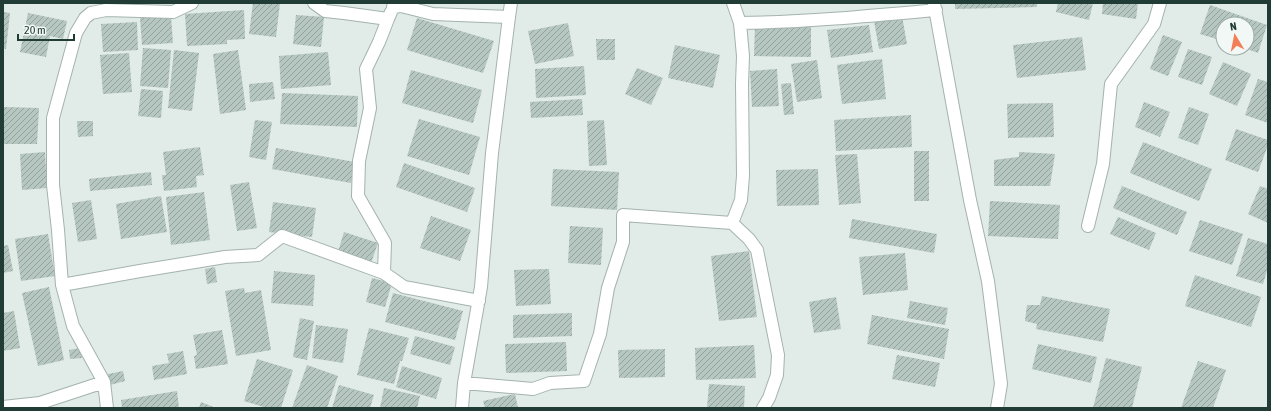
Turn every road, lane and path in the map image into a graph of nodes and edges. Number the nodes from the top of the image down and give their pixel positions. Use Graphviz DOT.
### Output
graph roads {
  1 [pos="192,3"];
  2 [pos="314,3"];
  3 [pos="512,3"];
  4 [pos="733,3"];
  5 [pos="1160,3"];
  6 [pos="393,5"];
  7 [pos="935,7"];
  8 [pos="508,16"];
  9 [pos="388,19"];
  10 [pos="740,23"];
  11 [pos="732,224"];
  12 [pos="1088,226"];
  13 [pos="384,274"];
  14 [pos="62,285"];
  15 [pos="478,301"];
  16 [pos="104,382"];
  17 [pos="464,384"];
  18 [pos="3,407"];
  19 [pos="107,408"];
  20 [pos="462,408"];
  21 [pos="763,408"];
  22 [pos="998,408"];
  1 -- 14 [label="street"];
  2 -- 9 [label="street"];
  3 -- 8 [label="street"];
  4 -- 10 [label="street"];
  5 -- 12 [label="street"];
  6 -- 8 [label="street"];
  6 -- 9 [label="street"];
  7 -- 10 [label="street"];
  7 -- 22 [label="street"];
  8 -- 15 [label="street"];
  9 -- 13 [label="street"];
  10 -- 11 [label="street"];
  11 -- 17 [label="street"];
  11 -- 21 [label="street"];
  13 -- 14 [label="street"];
  13 -- 15 [label="street"];
  14 -- 16 [label="street"];
  15 -- 17 [label="street"];
  16 -- 18 [label="street"];
  16 -- 19 [label="street"];
  17 -- 20 [label="street"];
}
